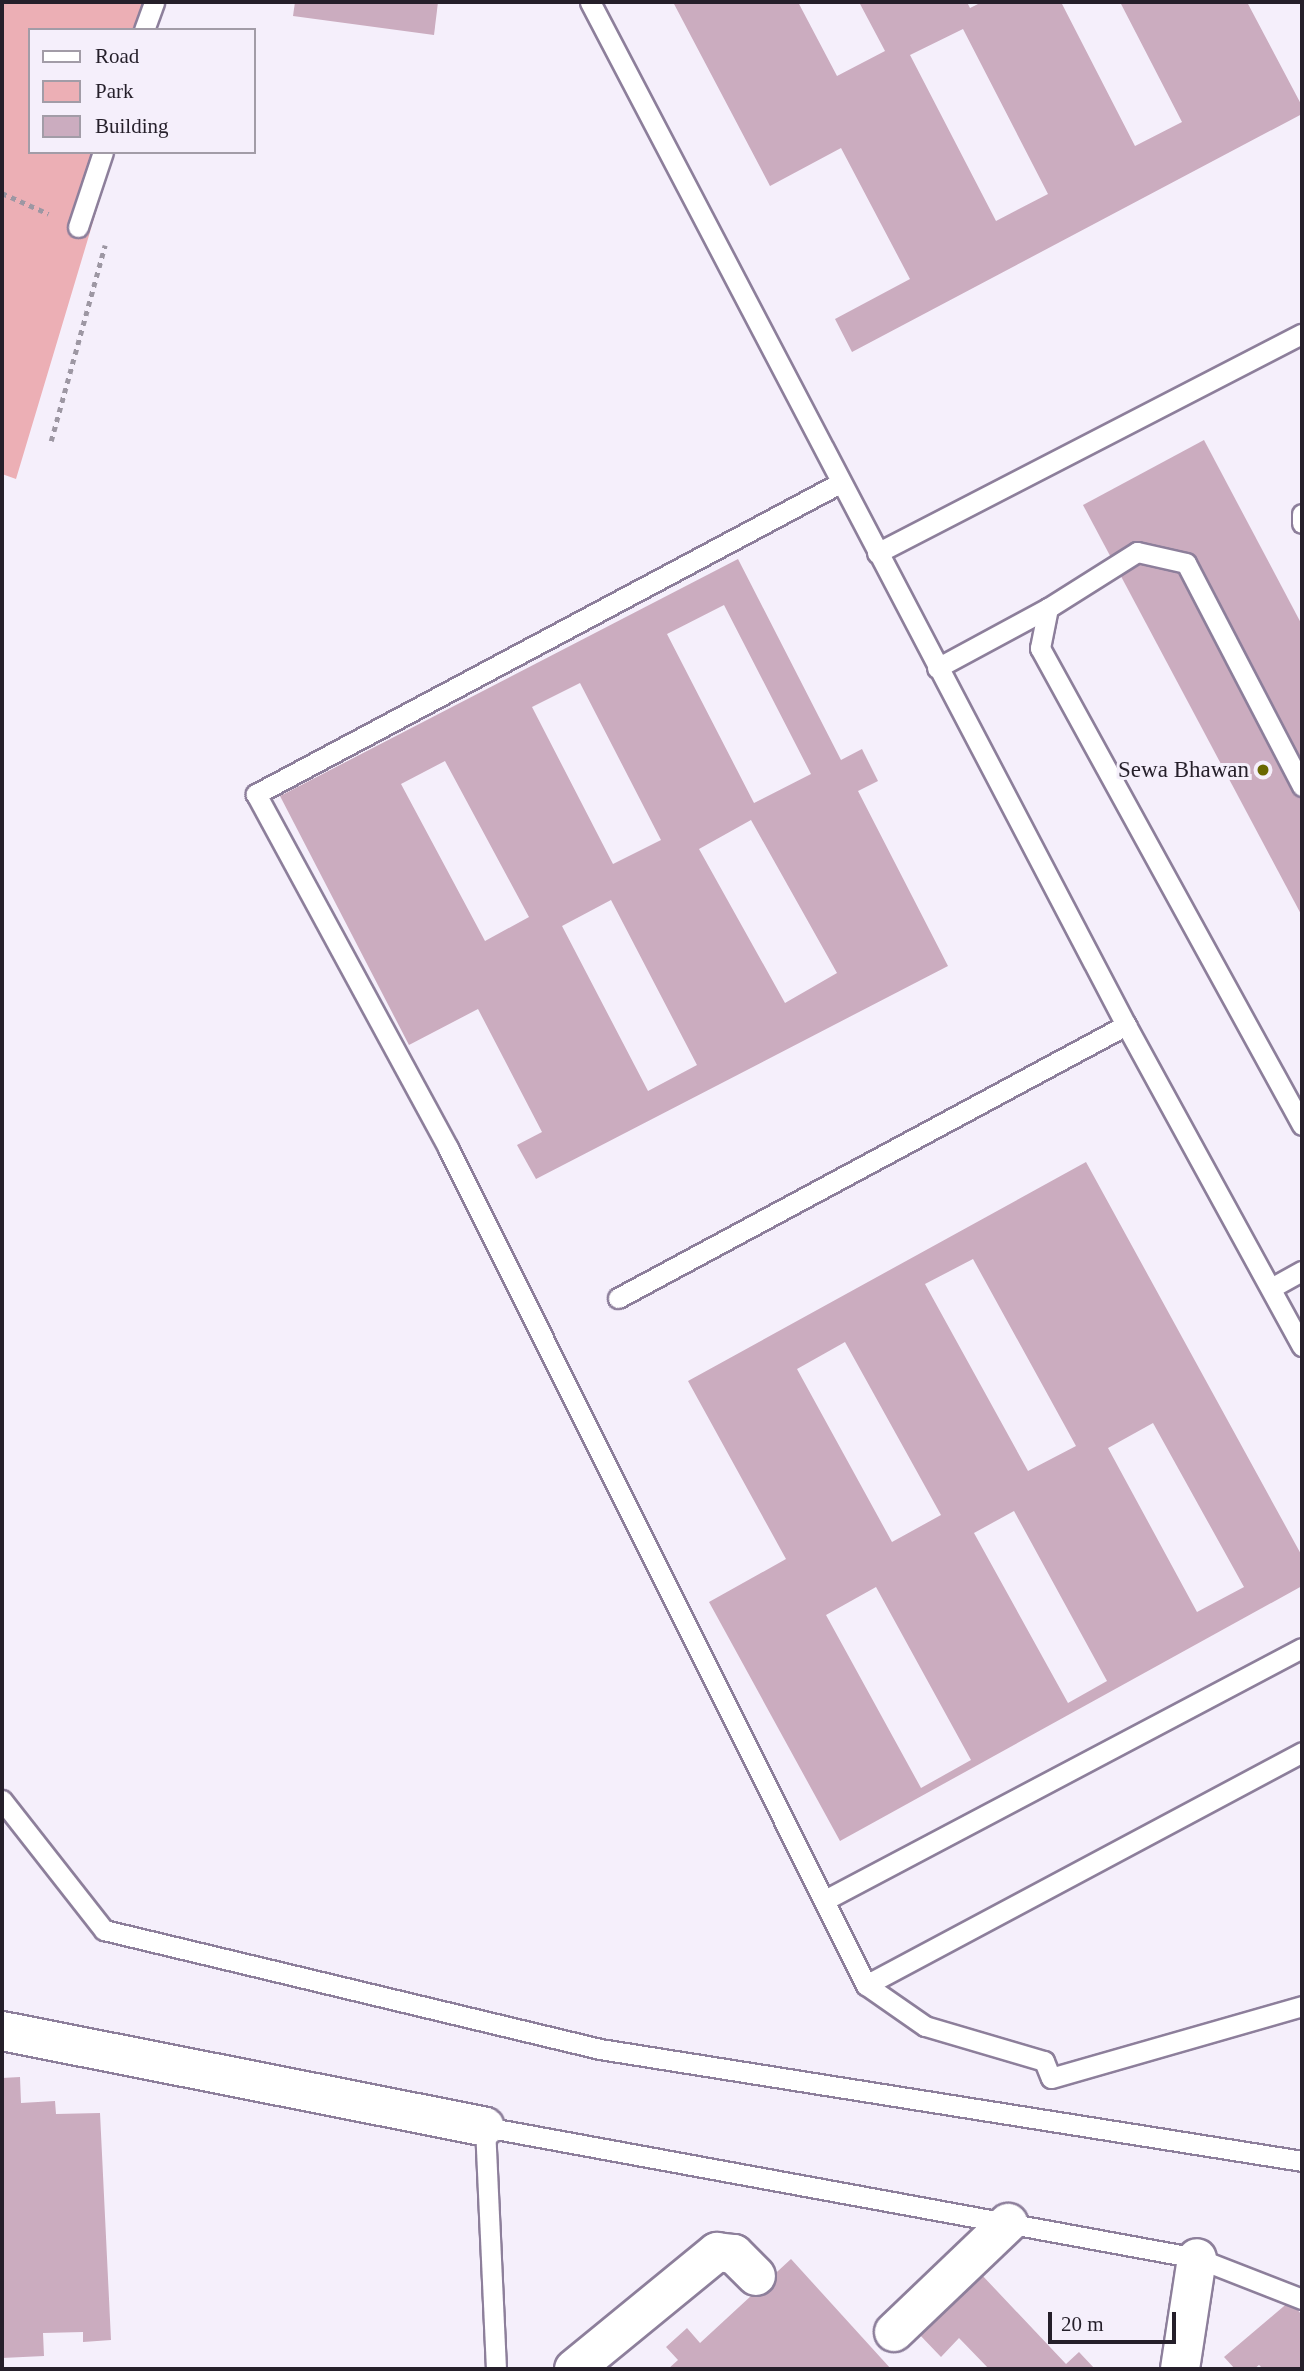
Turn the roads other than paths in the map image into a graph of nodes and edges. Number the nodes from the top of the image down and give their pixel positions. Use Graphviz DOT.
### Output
graph roads {
  1 [pos="154,2"];
  2 [pos="590,2"];
  3 [pos="145,28"];
  4 [pos="102,154"];
  5 [pos="78,227"];
  6 [pos="1302,334"];
  7 [pos="840,483"];
  8 [pos="1302,514"];
  9 [pos="1302,523"];
  10 [pos="877,553"];
  11 [pos="1048,608"];
  12 [pos="937,668"];
  13 [pos="1302,786"];
  14 [pos="1126,1025"];
  15 [pos="1302,1125"];
  16 [pos="1302,1271"];
  17 [pos="1270,1289"];
  18 [pos="618,1298"];
  19 [pos="1302,1346"];
  20 [pos="1302,1648"];
  21 [pos="1302,1752"];
  22 [pos="2,1800"];
  23 [pos="825,1900"];
  24 [pos="866,1985"];
  25 [pos="1302,2006"];
  26 [pos="2,2031"];
  27 [pos="485,2127"];
  28 [pos="1302,2161"];
  29 [pos="1008,2224"];
  30 [pos="1197,2258"];
  31 [pos="756,2276"];
  32 [pos="1302,2299"];
  33 [pos="894,2332"];
  34 [pos="496,2369"];
  35 [pos="574,2369"];
  36 [pos="1180,2369"];
  1 -- 3 [label="lane"];
  2 -- 7 [label="lane"];
  4 -- 5 [label="lane"];
  6 -- 10 [label="lane"];
  7 -- 10 [label="lane"];
  7 -- 23 [label="lane"];
  8 -- 9 [label="lane"];
  10 -- 12 [label="lane"];
  11 -- 12 [label="lane"];
  11 -- 13 [label="lane"];
  11 -- 15 [label="lane"];
  12 -- 14 [label="lane"];
  14 -- 17 [label="lane"];
  14 -- 18 [label="lane"];
  16 -- 17 [label="lane"];
  17 -- 19 [label="lane"];
  20 -- 23 [label="lane"];
  21 -- 24 [label="lane"];
  22 -- 28 [label="lane"];
  23 -- 24 [label="lane"];
  24 -- 25 [label="lane"];
  26 -- 27 [label="street"];
  27 -- 29 [label="lane"];
  27 -- 34 [label="lane"];
  29 -- 30 [label="lane"];
  29 -- 33 [label="street"];
  30 -- 32 [label="lane"];
  30 -- 36 [label="street"];
  31 -- 35 [label="street"];
}
